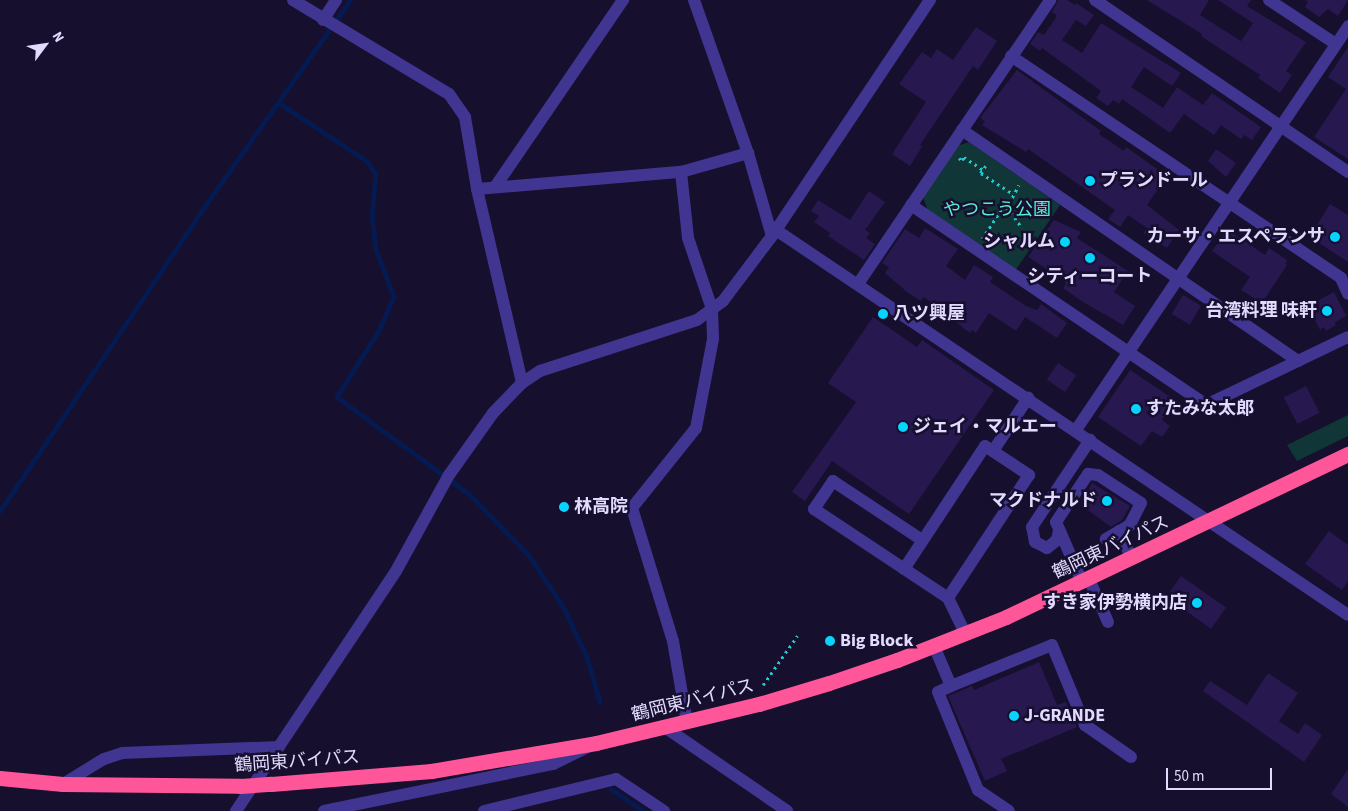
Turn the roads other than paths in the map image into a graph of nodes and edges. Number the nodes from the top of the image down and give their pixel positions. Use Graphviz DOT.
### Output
graph roads {
  1 [pos="293,0"];
  2 [pos="336,0"];
  3 [pos="623,0"];
  4 [pos="694,0"];
  5 [pos="930,0"];
  6 [pos="1050,0"];
  7 [pos="1095,0"];
  8 [pos="1269,0"];
  9 [pos="323,20"];
  10 [pos="1348,26"];
  11 [pos="1336,44"];
  12 [pos="1011,56"];
  13 [pos="1281,124"];
  14 [pos="962,130"];
  15 [pos="748,153"];
  16 [pos="681,172"];
  17 [pos="1348,172"];
  18 [pos="495,187"];
  19 [pos="477,189"];
  20 [pos="1229,202"];
  21 [pos="911,205"];
  22 [pos="774,233"];
  23 [pos="1178,278"];
  24 [pos="858,284"];
  25 [pos="1348,294"];
  26 [pos="712,309"];
  27 [pos="1348,337"];
  28 [pos="1129,354"];
  29 [pos="1298,361"];
  30 [pos="522,383"];
  31 [pos="1028,398"];
  32 [pos="1076,430"];
  33 [pos="1090,440"];
  34 [pos="993,451"];
  35 [pos="1348,454"];
  36 [pos="1212,521"];
  37 [pos="1059,530"];
  38 [pos="1119,531"];
  39 [pos="1106,538"];
  40 [pos="922,540"];
  41 [pos="1132,558"];
  42 [pos="904,569"];
  43 [pos="1086,580"];
  44 [pos="948,598"];
  45 [pos="1348,615"];
  46 [pos="1108,622"];
  47 [pos="965,633"];
  48 [pos="934,646"];
  49 [pos="951,686"];
  50 [pos="687,723"];
  51 [pos="666,728"];
  52 [pos="596,743"];
  53 [pos="279,747"];
  54 [pos="1131,758"];
  55 [pos="0,778"];
  56 [pos="64,784"];
  57 [pos="784,810"];
  58 [pos="236,811"];
  59 [pos="324,811"];
  60 [pos="484,811"];
  61 [pos="664,811"];
  62 [pos="1009,811"];
  1 -- 9 [label="street"];
  2 -- 9 [label="street"];
  3 -- 18 [label="street"];
  4 -- 15 [label="street"];
  5 -- 22 [label="street"];
  6 -- 12 [label="street"];
  7 -- 13 [label="street"];
  8 -- 11 [label="street"];
  9 -- 19 [label="street"];
  10 -- 11 [label="street"];
  11 -- 13 [label="street"];
  12 -- 14 [label="street"];
  12 -- 20 [label="street"];
  13 -- 17 [label="street"];
  13 -- 20 [label="street"];
  14 -- 21 [label="street"];
  14 -- 23 [label="street"];
  15 -- 16 [label="street"];
  15 -- 22 [label="street"];
  16 -- 18 [label="street"];
  16 -- 26 [label="street"];
  18 -- 19 [label="street"];
  19 -- 30 [label="street"];
  20 -- 23 [label="street"];
  20 -- 25 [label="street"];
  21 -- 24 [label="street"];
  21 -- 28 [label="street"];
  22 -- 24 [label="street"];
  22 -- 26 [label="street"];
  23 -- 28 [label="street"];
  23 -- 29 [label="street"];
  24 -- 31 [label="street"];
  26 -- 30 [label="street"];
  26 -- 50 [label="street"];
  27 -- 29 [label="street"];
  28 -- 29 [label="street"];
  28 -- 32 [label="street"];
  30 -- 53 [label="street"];
  31 -- 32 [label="street"];
  31 -- 34 [label="street"];
  32 -- 33 [label="street"];
  33 -- 36 [label="street"];
  33 -- 37 [label="street"];
  34 -- 40 [label="street"];
  34 -- 44 [label="street"];
  35 -- 36 [label="highway, 鶴岡東バイパス"];
  36 -- 41 [label="highway, 鶴岡東バイパス"];
  36 -- 45 [label="street"];
  37 -- 38 [label="street"];
  37 -- 43 [label="street"];
  38 -- 39 [label="street"];
  38 -- 41 [label="street"];
  40 -- 42 [label="street"];
  40 -- 42 [label="street"];
  41 -- 43 [label="highway, 鶴岡東バイパス"];
  42 -- 44 [label="street"];
  43 -- 46 [label="street"];
  43 -- 47 [label="highway, 鶴岡東バイパス"];
  44 -- 47 [label="street"];
  47 -- 48 [label="highway, 鶴岡東バイパス"];
  48 -- 49 [label="street"];
  48 -- 50 [label="highway, 鶴岡東バイパス"];
  49 -- 54 [label="street"];
  49 -- 62 [label="street"];
  50 -- 51 [label="highway, 鶴岡東バイパス"];
  51 -- 52 [label="highway, 鶴岡東バイパス"];
  51 -- 57 [label="street"];
  52 -- 56 [label="highway, 鶴岡東バイパス, bridge"];
  52 -- 59 [label="street"];
  53 -- 56 [label="street"];
  53 -- 58 [label="street"];
  55 -- 56 [label="highway, 鶴岡東バイパス"];
  60 -- 61 [label="street"];
}
